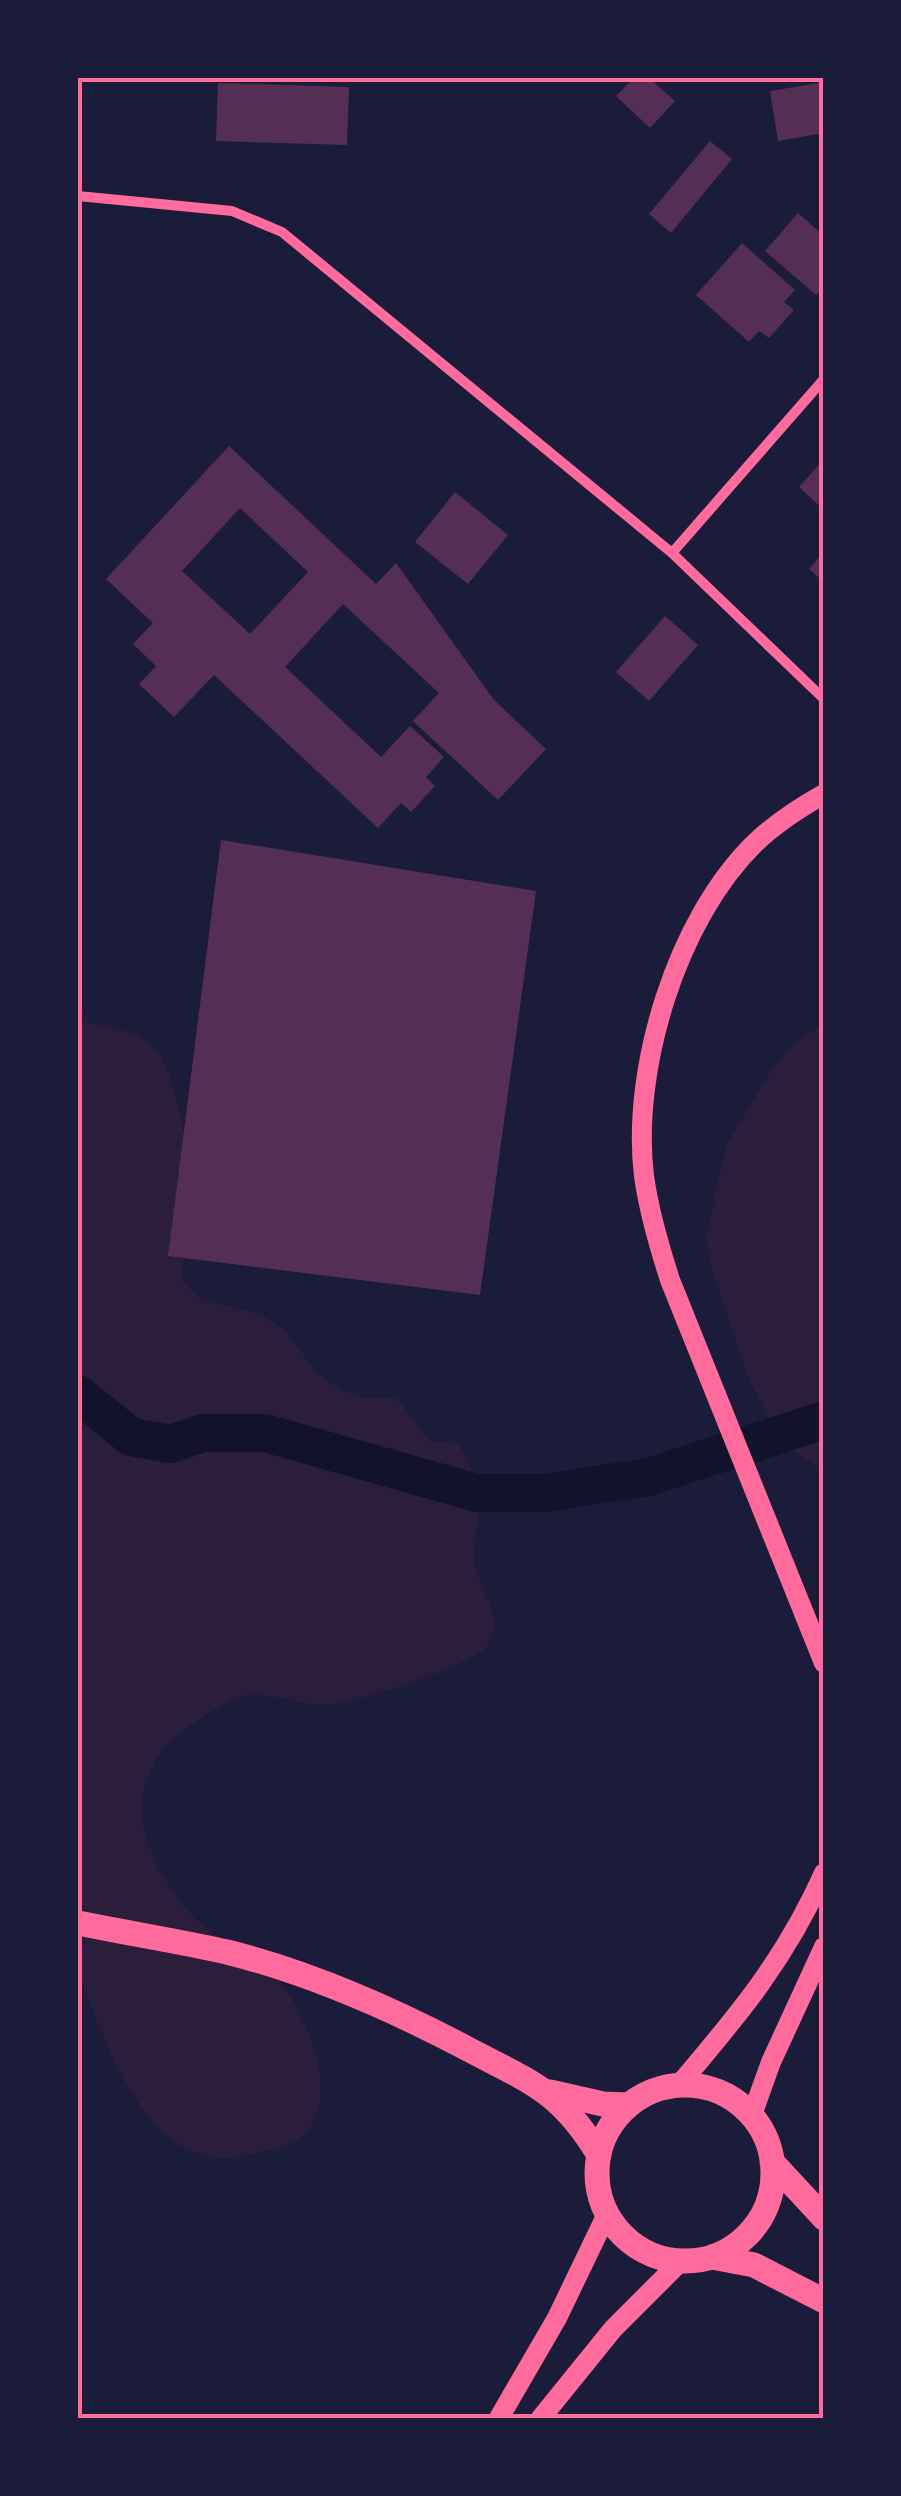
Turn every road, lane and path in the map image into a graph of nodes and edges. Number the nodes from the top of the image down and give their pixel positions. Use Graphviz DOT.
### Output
graph roads {
  1 [pos="78,196"];
  2 [pos="824,379"];
  3 [pos="672,552"];
  4 [pos="824,699"];
  5 [pos="824,794"];
  6 [pos="824,1663"];
  7 [pos="824,1873"];
  8 [pos="78,1923"];
  9 [pos="824,1947"];
  10 [pos="679,2085"];
  11 [pos="549,2092"];
  12 [pos="628,2105"];
  13 [pos="752,2114"];
  14 [pos="599,2155"];
  15 [pos="772,2162"];
  16 [pos="607,2214"];
  17 [pos="824,2218"];
  18 [pos="712,2257"];
  19 [pos="681,2262"];
  20 [pos="824,2302"];
  21 [pos="500,2418"];
  22 [pos="541,2418"];
  1 -- 3 [label="street"];
  2 -- 3 [label="street"];
  3 -- 4 [label="street"];
  5 -- 6 [label="main road"];
  7 -- 10 [label="main road"];
  8 -- 11 [label="main road"];
  9 -- 13 [label="main road"];
  10 -- 12 [label="main road"];
  10 -- 13 [label="main road"];
  11 -- 12 [label="main road"];
  11 -- 14 [label="main road"];
  12 -- 14 [label="main road"];
  13 -- 15 [label="main road"];
  14 -- 16 [label="main road"];
  15 -- 17 [label="main road"];
  15 -- 18 [label="main road"];
  16 -- 19 [label="main road"];
  16 -- 21 [label="main road"];
  18 -- 19 [label="main road"];
  18 -- 20 [label="main road"];
  19 -- 22 [label="main road"];
}
